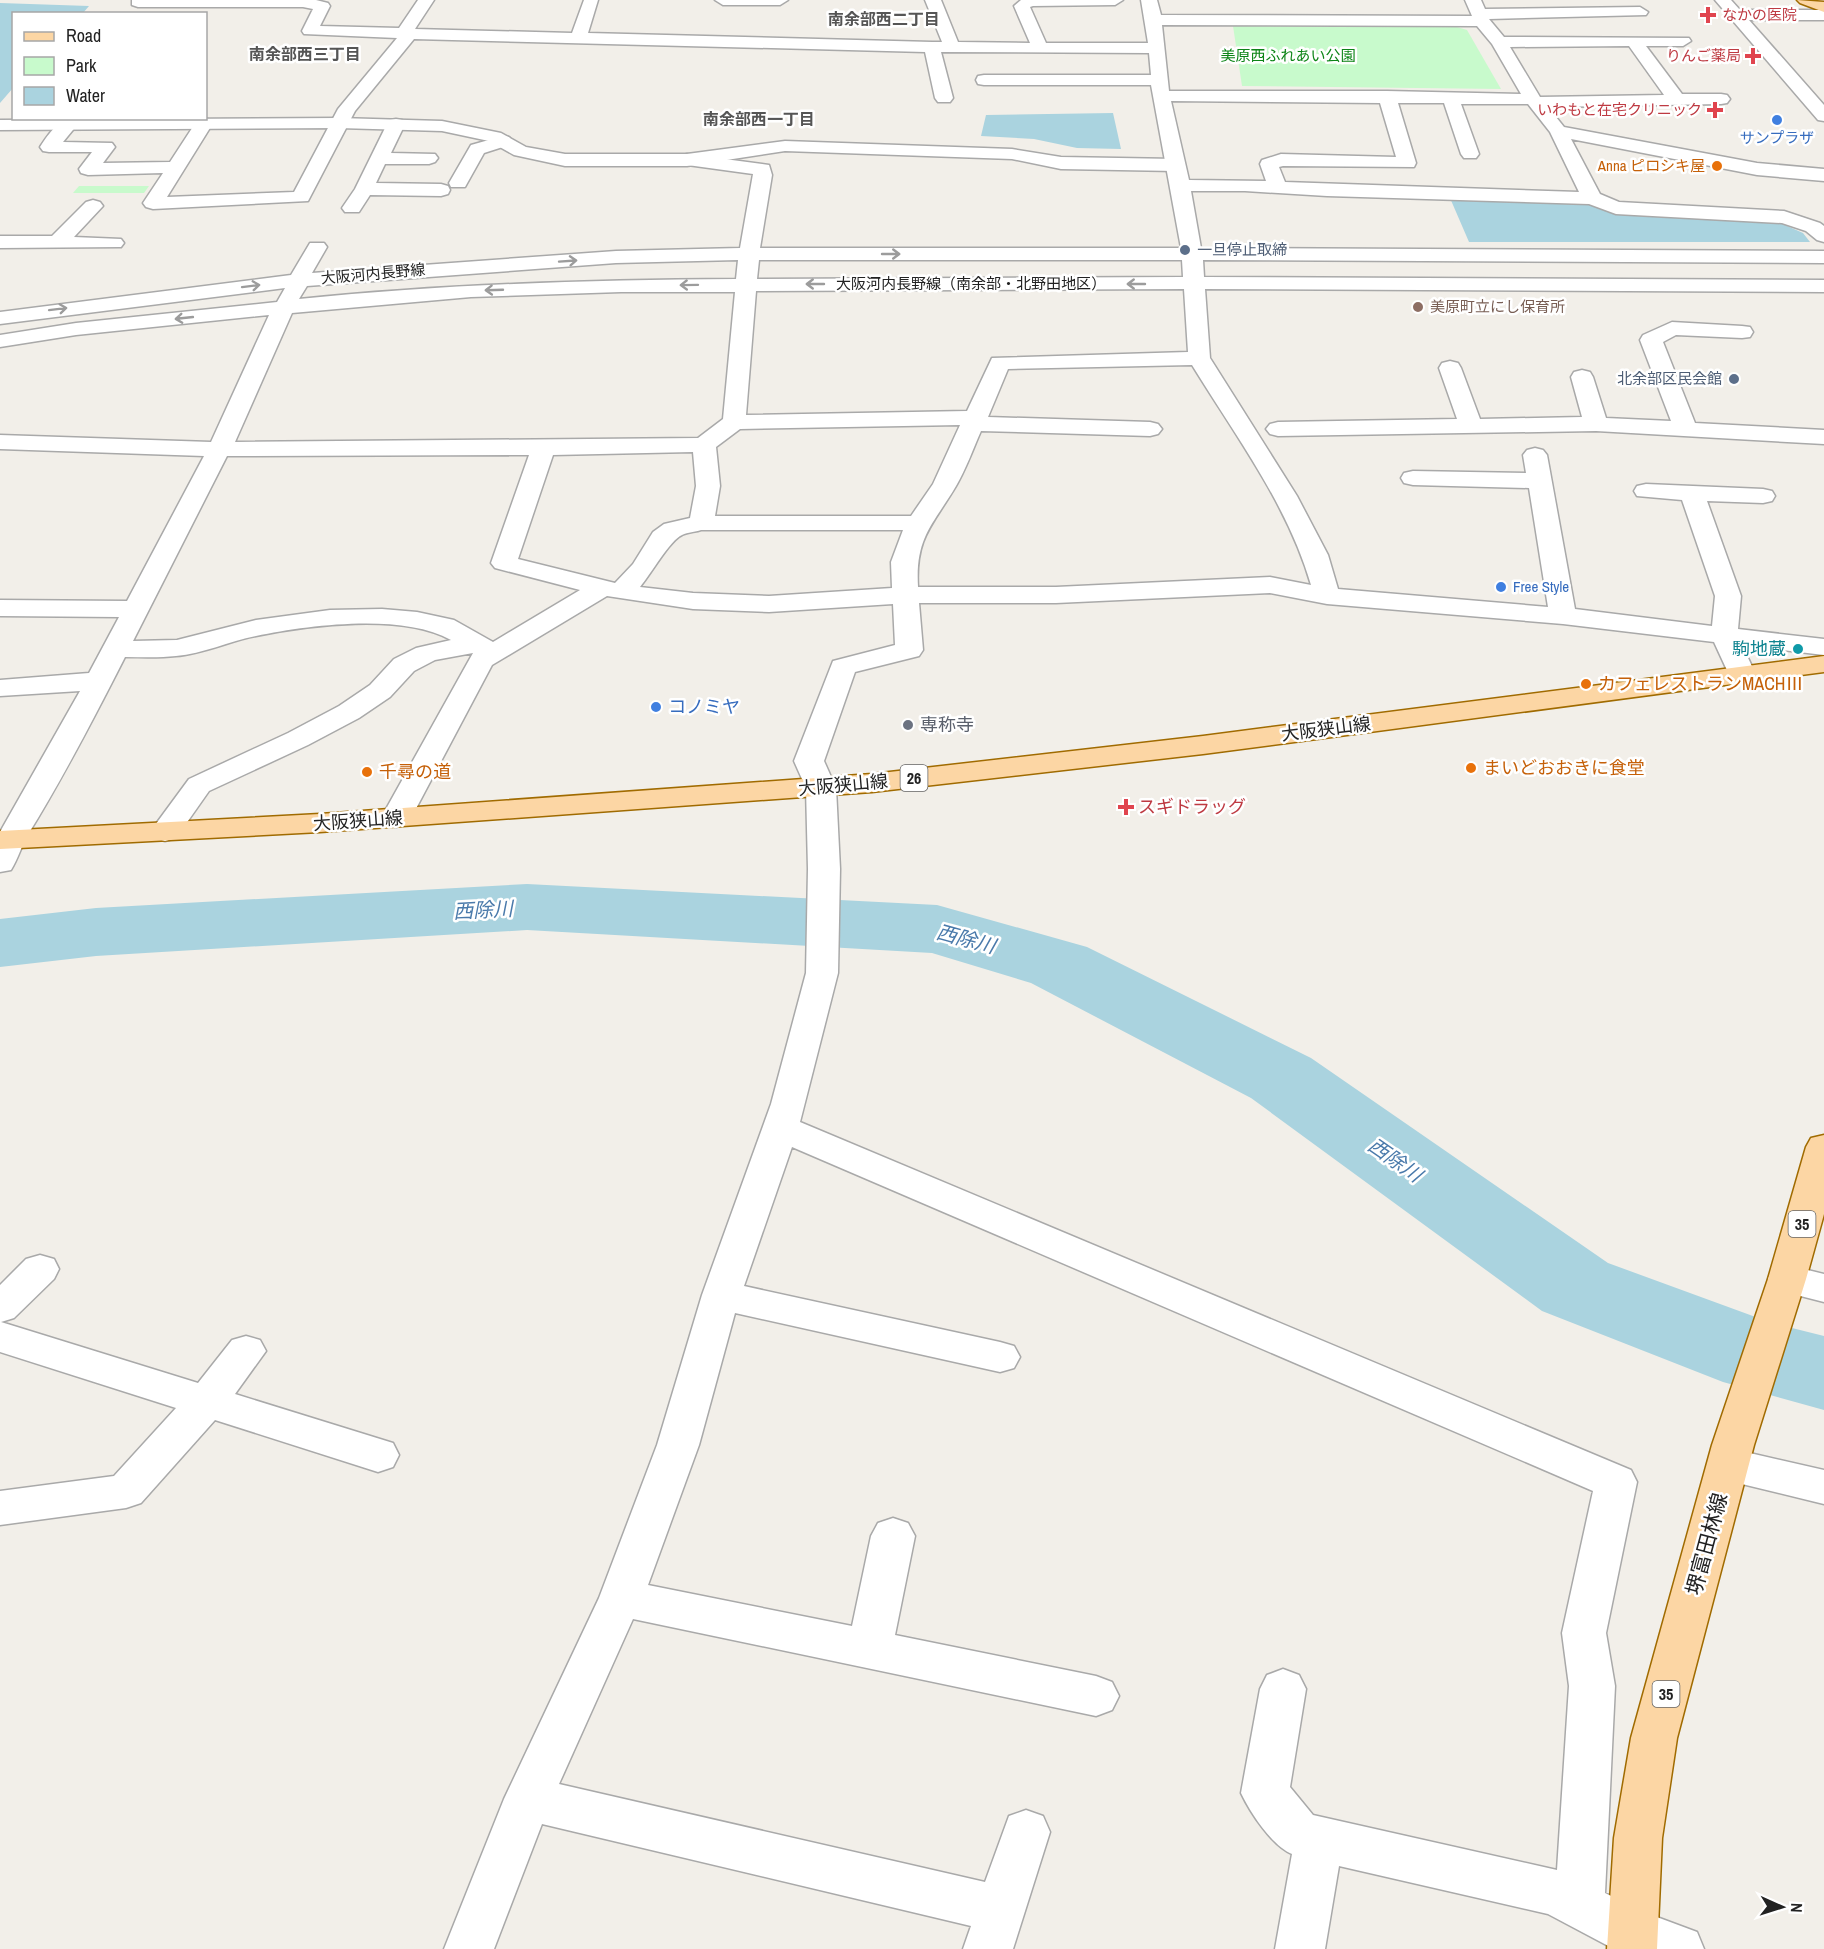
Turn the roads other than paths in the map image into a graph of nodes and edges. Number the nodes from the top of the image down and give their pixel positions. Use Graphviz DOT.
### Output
graph roads {
  1 [pos="426,0"];
  2 [pos="723,0"];
  3 [pos="780,0"];
  4 [pos="933,0"];
  5 [pos="1115,0"];
  6 [pos="1149,0"];
  7 [pos="1723,0"];
  8 [pos="1805,0"];
  9 [pos="591,2"];
  10 [pos="138,3"];
  11 [pos="1824,7"];
  12 [pos="1478,12"];
  13 [pos="1640,12"];
  14 [pos="1735,15"];
  15 [pos="1824,15"];
  16 [pos="1154,20"];
  17 [pos="407,33"];
  18 [pos="578,38"];
  19 [pos="1634,41"];
  20 [pos="1683,41"];
  21 [pos="1499,42"];
  22 [pos="932,47"];
  23 [pos="952,47"];
  24 [pos="1040,48"];
  25 [pos="1156,48"];
  26 [pos="984,80"];
  27 [pos="1161,88"];
  28 [pos="1388,96"];
  29 [pos="1816,96"];
  30 [pos="1450,97"];
  31 [pos="944,98"];
  32 [pos="1721,99"];
  33 [pos="1535,100"];
  34 [pos="1677,100"];
  35 [pos="1824,116"];
  36 [pos="204,123"];
  37 [pos="339,123"];
  38 [pos="68,124"];
  39 [pos="396,124"];
  40 [pos="0,125"];
  41 [pos="1558,131"];
  42 [pos="503,141"];
  43 [pos="1470,154"];
  44 [pos="429,158"];
  45 [pos="378,159"];
  46 [pos="687,160"];
  47 [pos="1176,165"];
  48 [pos="176,168"];
  49 [pos="1558,175"];
  50 [pos="1581,175"];
  51 [pos="1824,175"];
  52 [pos="1181,186"];
  53 [pos="1278,187"];
  54 [pos="321,196"];
  55 [pos="301,197"];
  56 [pos="1592,198"];
  57 [pos="1788,198"];
  58 [pos="93,206"];
  59 [pos="1819,231"];
  60 [pos="0,242"];
  61 [pos="58,242"];
  62 [pos="114,243"];
  63 [pos="317,247"];
  64 [pos="749,254"];
  65 [pos="1192,254"];
  66 [pos="1824,257"];
  67 [pos="300,280"];
  68 [pos="747,284"];
  69 [pos="1194,284"];
  70 [pos="1824,286"];
  71 [pos="284,308"];
  72 [pos="0,318"];
  73 [pos="1742,332"];
  74 [pos="0,341"];
  75 [pos="1199,358"];
  76 [pos="1450,368"];
  77 [pos="1582,377"];
  78 [pos="976,421"];
  79 [pos="734,422"];
  80 [pos="1596,424"];
  81 [pos="1471,426"];
  82 [pos="1150,429"];
  83 [pos="1278,429"];
  84 [pos="1686,429"];
  85 [pos="1824,437"];
  86 [pos="0,442"];
  87 [pos="704,445"];
  88 [pos="219,448"];
  89 [pos="543,448"];
  90 [pos="1535,455"];
  91 [pos="1413,478"];
  92 [pos="1539,481"];
  93 [pos="1646,492"];
  94 [pos="1692,493"];
  95 [pos="1763,496"];
  96 [pos="701,523"];
  97 [pos="918,523"];
  98 [pos="612,590"];
  99 [pos="906,595"];
  100 [pos="1327,596"];
  101 [pos="0,608"];
  102 [pos="136,609"];
  103 [pos="1563,616"];
  104 [pos="1724,635"];
  105 [pos="1824,647"];
  106 [pos="484,648"];
  107 [pos="115,650"];
  108 [pos="1824,664"];
  109 [pos="1742,675"];
  110 [pos="99,681"];
  111 [pos="0,688"];
  112 [pos="821,788"];
  113 [pos="396,818"];
  114 [pos="165,832"];
  115 [pos="3,848"];
  116 [pos="781,1128"];
  117 [pos="1824,1147"];
  118 [pos="40,1269"];
  119 [pos="1824,1288"];
  120 [pos="1783,1290"];
  121 [pos="721,1296"];
  122 [pos="0,1308"];
  123 [pos="0,1337"];
  124 [pos="246,1351"];
  125 [pos="1000,1357"];
  126 [pos="206,1402"];
  127 [pos="378,1455"];
  128 [pos="1731,1455"];
  129 [pos="1824,1487"];
  130 [pos="0,1508"];
  131 [pos="893,1536"];
  132 [pos="621,1598"];
  133 [pos="870,1649"];
  134 [pos="1283,1689"];
  135 [pos="1096,1696"];
  136 [pos="528,1799"];
  137 [pos="1026,1832"];
  138 [pos="1319,1838"];
  139 [pos="1580,1906"];
  140 [pos="994,1929"];
  141 [pos="1633,1941"];
  142 [pos="469,1949"];
  143 [pos="1300,1949"];
  144 [pos="1679,1949"];
  1 -- 17 [label="street"];
  2 -- 3 [label="street"];
  4 -- 23 [label="street"];
  5 -- 24 [label="street"];
  6 -- 16 [label="street"];
  7 -- 14 [label="street"];
  8 -- 11 [label="main road"];
  9 -- 18 [label="street"];
  10 -- 17 [label="street"];
  12 -- 13 [label="street"];
  12 -- 16 [label="street"];
  12 -- 21 [label="street"];
  14 -- 15 [label="street"];
  14 -- 29 [label="street"];
  16 -- 25 [label="street"];
  17 -- 18 [label="street"];
  17 -- 37 [label="street"];
  18 -- 22 [label="street"];
  19 -- 20 [label="street"];
  19 -- 21 [label="street"];
  19 -- 34 [label="street"];
  21 -- 33 [label="street"];
  22 -- 23 [label="street"];
  22 -- 31 [label="street"];
  23 -- 24 [label="street"];
  24 -- 25 [label="street"];
  25 -- 27 [label="street"];
  26 -- 27 [label="street"];
  27 -- 28 [label="street"];
  27 -- 47 [label="street"];
  28 -- 30 [label="street"];
  28 -- 53 [label="street"];
  29 -- 35 [label="street"];
  30 -- 33 [label="street"];
  30 -- 43 [label="street"];
  32 -- 34 [label="street"];
  33 -- 34 [label="street"];
  33 -- 41 [label="street"];
  36 -- 37 [label="street"];
  36 -- 38 [label="street"];
  36 -- 48 [label="street"];
  37 -- 39 [label="street"];
  37 -- 55 [label="street"];
  38 -- 40 [label="street"];
  38 -- 48 [label="street"];
  39 -- 42 [label="street"];
  39 -- 45 [label="street"];
  41 -- 50 [label="street"];
  41 -- 51 [label="street"];
  42 -- 45 [label="street"];
  42 -- 46 [label="street"];
  44 -- 45 [label="street"];
  46 -- 47 [label="street"];
  46 -- 64 [label="street"];
  47 -- 52 [label="street"];
  48 -- 55 [label="street"];
  49 -- 50 [label="street"];
  50 -- 56 [label="street"];
  52 -- 53 [label="street"];
  52 -- 65 [label="street"];
  53 -- 56 [label="street"];
  54 -- 55 [label="street"];
  56 -- 59 [label="street"];
  57 -- 59 [label="street"];
  58 -- 61 [label="street"];
  60 -- 61 [label="street"];
  61 -- 62 [label="street"];
  63 -- 67 [label="street"];
  64 -- 65 [label="street, 大阪河内長野線, one-way"];
  67 -- 64 [label="street, 大阪河内長野線, one-way"];
  64 -- 68 [label="street"];
  65 -- 66 [label="street, 大阪河内長野線"];
  65 -- 69 [label="street"];
  67 -- 71 [label="street"];
  72 -- 67 [label="street, 大阪河内長野線, one-way"];
  69 -- 68 [label="street, 大阪河内長野線（南余部・北野田地区）, one-way"];
  68 -- 71 [label="street, 大阪河内長野線, one-way"];
  68 -- 79 [label="street"];
  69 -- 70 [label="street, 大阪河内長野線（南余部・北野田地区）"];
  69 -- 75 [label="street"];
  71 -- 74 [label="street, 大阪河内長野線, one-way"];
  71 -- 88 [label="street"];
  73 -- 84 [label="street"];
  75 -- 78 [label="street"];
  75 -- 100 [label="street"];
  76 -- 81 [label="street"];
  77 -- 80 [label="street"];
  78 -- 79 [label="street"];
  78 -- 82 [label="street"];
  78 -- 97 [label="street"];
  79 -- 87 [label="street"];
  80 -- 81 [label="street"];
  80 -- 84 [label="street"];
  81 -- 83 [label="street"];
  84 -- 85 [label="street"];
  86 -- 88 [label="street"];
  87 -- 89 [label="street"];
  87 -- 96 [label="street"];
  88 -- 89 [label="street"];
  88 -- 102 [label="street"];
  89 -- 98 [label="street"];
  90 -- 92 [label="street"];
  91 -- 92 [label="street"];
  92 -- 103 [label="street"];
  93 -- 94 [label="street"];
  94 -- 95 [label="street"];
  94 -- 104 [label="street"];
  96 -- 97 [label="street"];
  96 -- 98 [label="street"];
  97 -- 99 [label="street"];
  98 -- 99 [label="street"];
  98 -- 106 [label="street"];
  99 -- 100 [label="street"];
  99 -- 112 [label="street"];
  100 -- 103 [label="street"];
  101 -- 102 [label="street"];
  102 -- 107 [label="street"];
  103 -- 104 [label="street"];
  104 -- 105 [label="street"];
  104 -- 109 [label="street"];
  106 -- 107 [label="street"];
  106 -- 113 [label="street"];
  106 -- 114 [label="street"];
  107 -- 110 [label="street"];
  108 -- 109 [label="main road, 大阪狭山線 / 26"];
  109 -- 112 [label="main road, 大阪狭山線 / 26"];
  110 -- 111 [label="street"];
  110 -- 115 [label="street"];
  112 -- 113 [label="main road, 大阪狭山線 / 26"];
  112 -- 116 [label="street"];
  113 -- 114 [label="main road, 大阪狭山線 / 26"];
  114 -- 115 [label="main road, 大阪狭山線 / 26"];
  116 -- 121 [label="street"];
  116 -- 139 [label="street"];
  117 -- 120 [label="main road, 堺富田林線 / 35"];
  118 -- 122 [label="street"];
  119 -- 120 [label="street"];
  120 -- 128 [label="main road, 堺富田林線 / 35"];
  121 -- 125 [label="street"];
  121 -- 132 [label="street"];
  123 -- 126 [label="street"];
  124 -- 126 [label="street"];
  126 -- 127 [label="street"];
  126 -- 130 [label="street"];
  128 -- 129 [label="street"];
  128 -- 141 [label="main road, 堺富田林線 / 35"];
  131 -- 133 [label="street"];
  132 -- 133 [label="street"];
  132 -- 136 [label="street"];
  133 -- 135 [label="street"];
  134 -- 138 [label="street"];
  136 -- 140 [label="street"];
  136 -- 142 [label="street"];
  137 -- 140 [label="street"];
  138 -- 139 [label="street"];
  138 -- 143 [label="street"];
  139 -- 141 [label="street"];
  141 -- 144 [label="street"];
}
